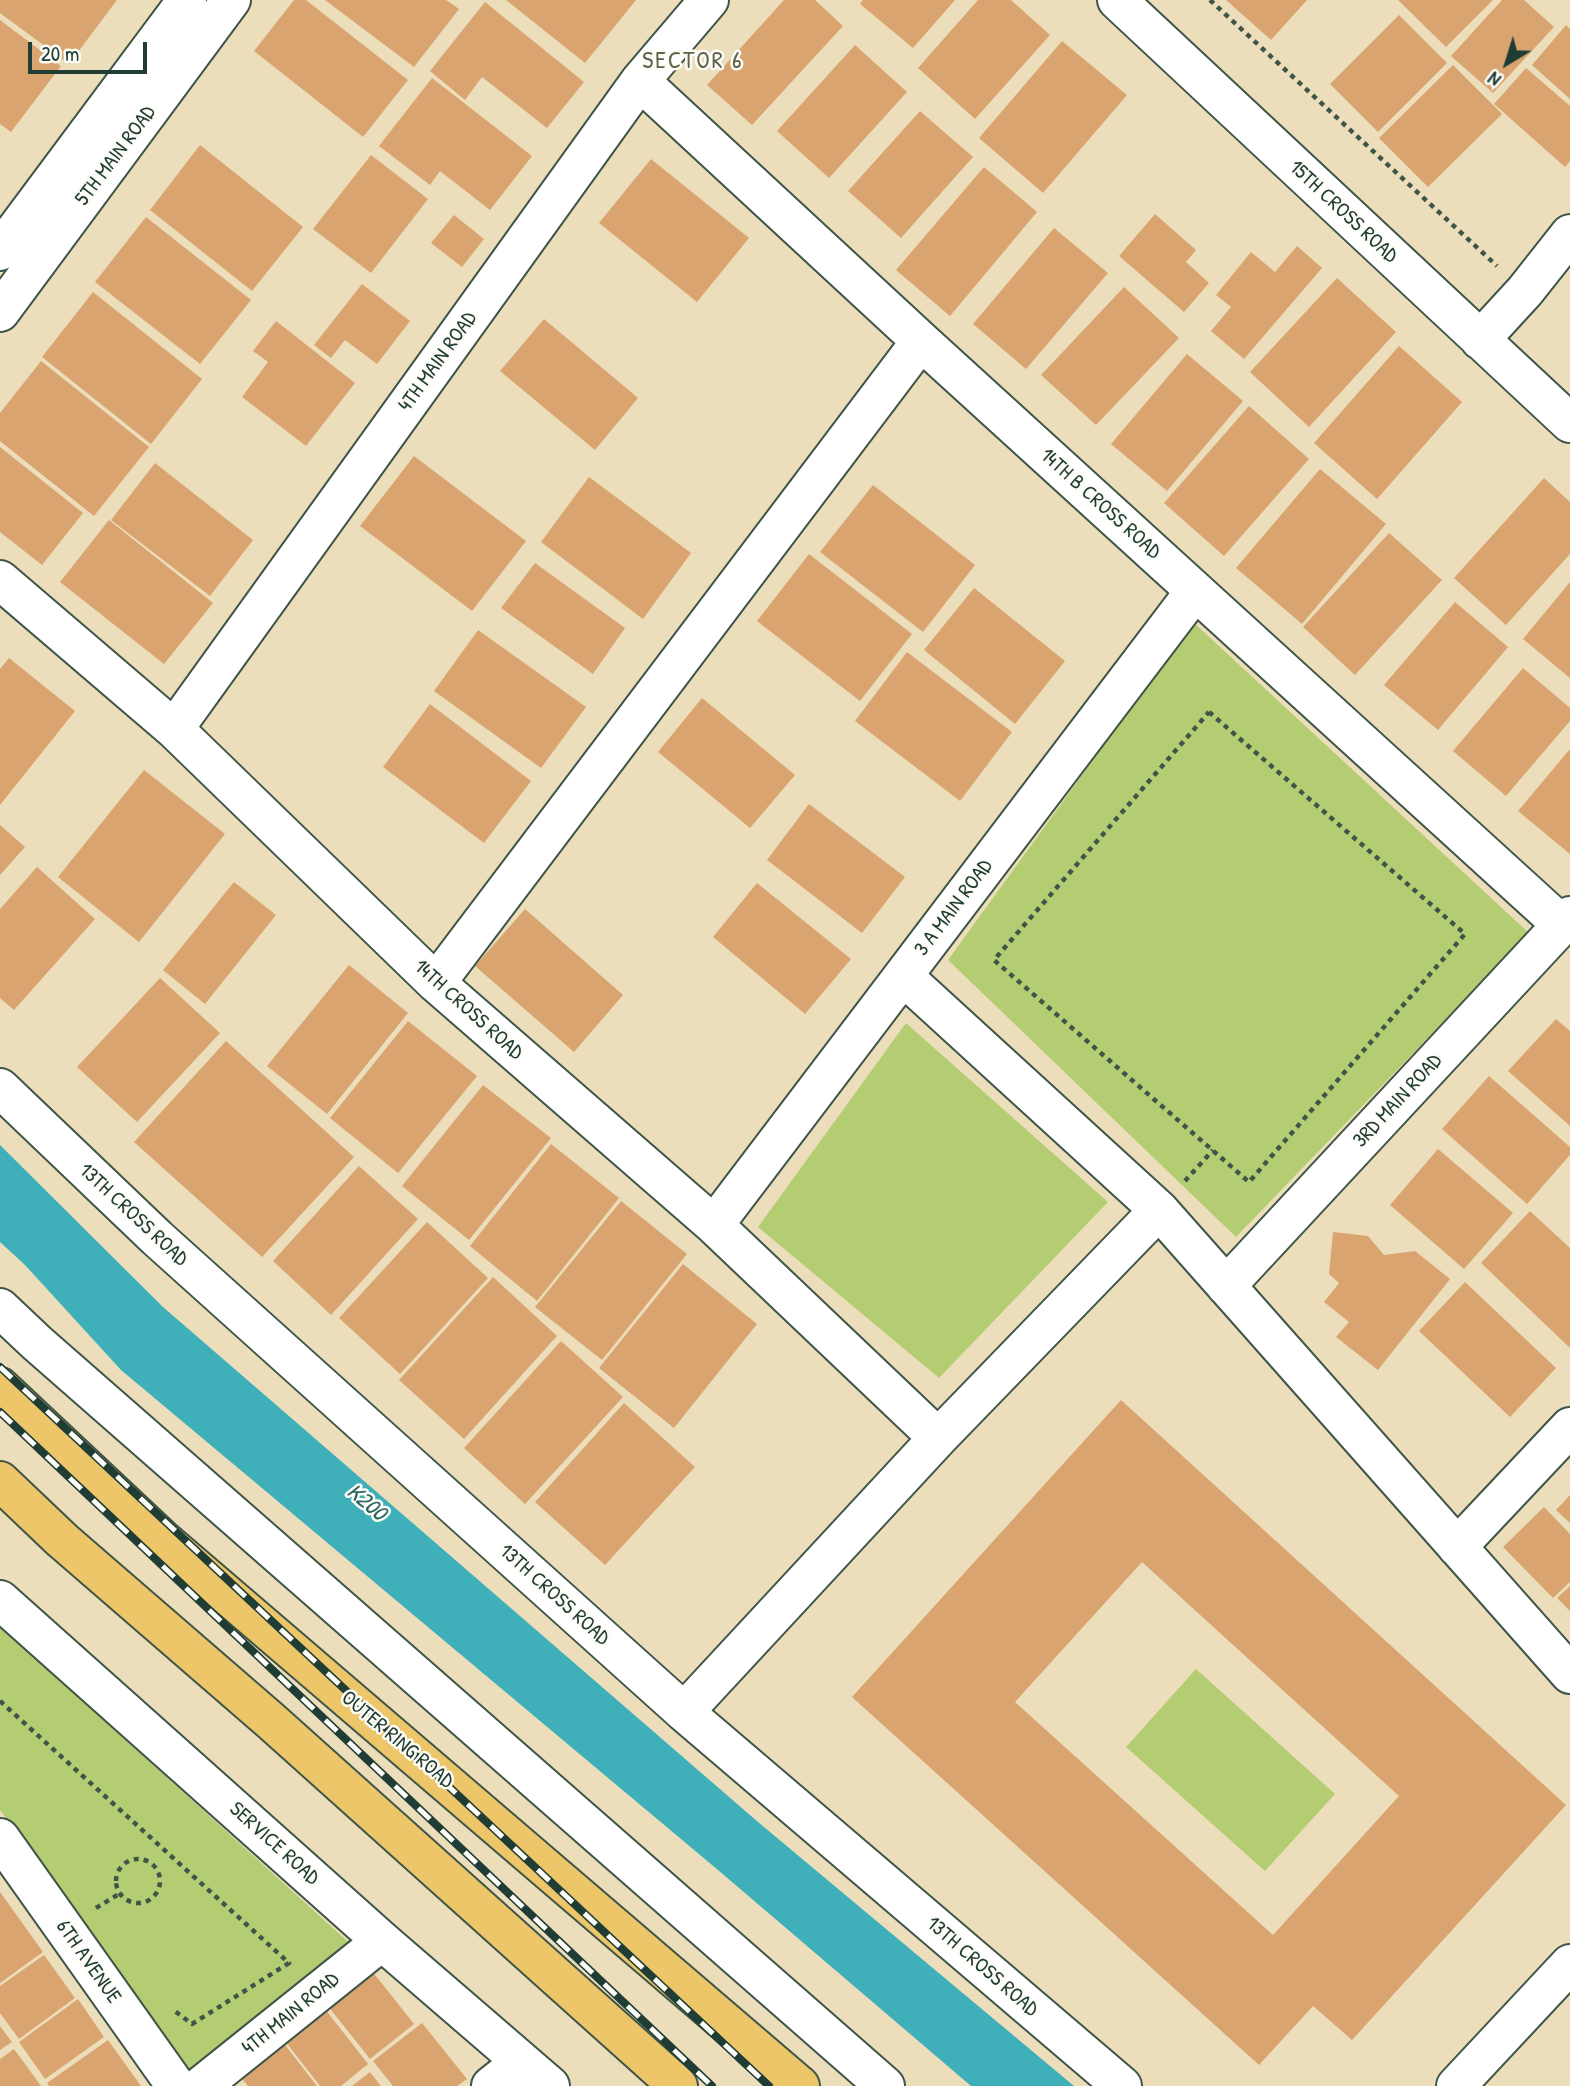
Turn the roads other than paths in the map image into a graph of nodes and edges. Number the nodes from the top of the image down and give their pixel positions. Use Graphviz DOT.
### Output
graph roads {
  1 [pos="187,0"];
  2 [pos="231,0"];
  3 [pos="709,0"];
  4 [pos="1117,0"];
  5 [pos="640,80"];
  6 [pos="1570,234"];
  7 [pos="0,251"];
  8 [pos="0,312"];
  9 [pos="1480,340"];
  10 [pos="921,341"];
  11 [pos="1570,423"];
  12 [pos="0,580"];
  13 [pos="1195,591"];
  14 [pos="174,729"];
  15 [pos="1566,921"];
  16 [pos="903,976"];
  17 [pos="436,983"];
  18 [pos="0,1088"];
  19 [pos="1159,1210"];
  20 [pos="714,1225"];
  21 [pos="1226,1286"];
  22 [pos="0,1308"];
  23 [pos="0,1387"];
  24 [pos="1570,1427"];
  25 [pos="938,1438"];
  26 [pos="0,1481"];
  27 [pos="1457,1547"];
  28 [pos="0,1600"];
  29 [pos="1570,1674"];
  30 [pos="684,1712"];
  31 [pos="0,1838"];
  32 [pos="382,1941"];
  33 [pos="1570,1964"];
  34 [pos="536,2074"];
  35 [pos="176,2086"];
  36 [pos="201,2086"];
  37 [pos="491,2086"];
  38 [pos="678,2086"];
  39 [pos="800,2086"];
  40 [pos="884,2086"];
  41 [pos="1122,2086"];
  42 [pos="1456,2086"];
  1 -- 7 [label="street, 5TH MAIN ROAD"];
  2 -- 8 [label="street, 5TH MAIN ROAD"];
  3 -- 5 [label="street, 4TH MAIN ROAD"];
  4 -- 9 [label="street, 15TH CROSS ROAD"];
  5 -- 10 [label="street, 14TH B CROSS ROAD"];
  5 -- 14 [label="street, 4TH MAIN ROAD"];
  6 -- 9 [label="street"];
  9 -- 11 [label="street, 15TH CROSS ROAD"];
  10 -- 13 [label="street, 14TH B CROSS ROAD"];
  10 -- 17 [label="street"];
  12 -- 14 [label="street, 14TH CROSS ROAD"];
  13 -- 15 [label="street, 14TH B CROSS ROAD"];
  13 -- 16 [label="street, 3 A MAIN ROAD"];
  14 -- 17 [label="street, 14TH CROSS ROAD"];
  15 -- 21 [label="street, 3RD MAIN ROAD"];
  16 -- 19 [label="street"];
  16 -- 20 [label="street, 3 A MAIN ROAD"];
  17 -- 20 [label="street, 14TH CROSS ROAD"];
  18 -- 30 [label="street, 13TH CROSS ROAD"];
  19 -- 21 [label="street"];
  19 -- 25 [label="street"];
  20 -- 25 [label="street, 14TH CROSS ROAD"];
  21 -- 27 [label="street"];
  22 -- 40 [label="street"];
  23 -- 39 [label="highway, OUTER RING ROAD"];
  24 -- 27 [label="street"];
  25 -- 30 [label="street"];
  26 -- 38 [label="highway"];
  27 -- 29 [label="street"];
  28 -- 32 [label="street, SERVICE ROAD"];
  30 -- 41 [label="street, 13TH CROSS ROAD"];
  31 -- 35 [label="street, 6TH AVENUE"];
  32 -- 34 [label="street, SERVICE ROAD"];
  32 -- 36 [label="street, 4TH MAIN ROAD"];
  33 -- 42 [label="street"];
  34 -- 37 [label="street"];
}
